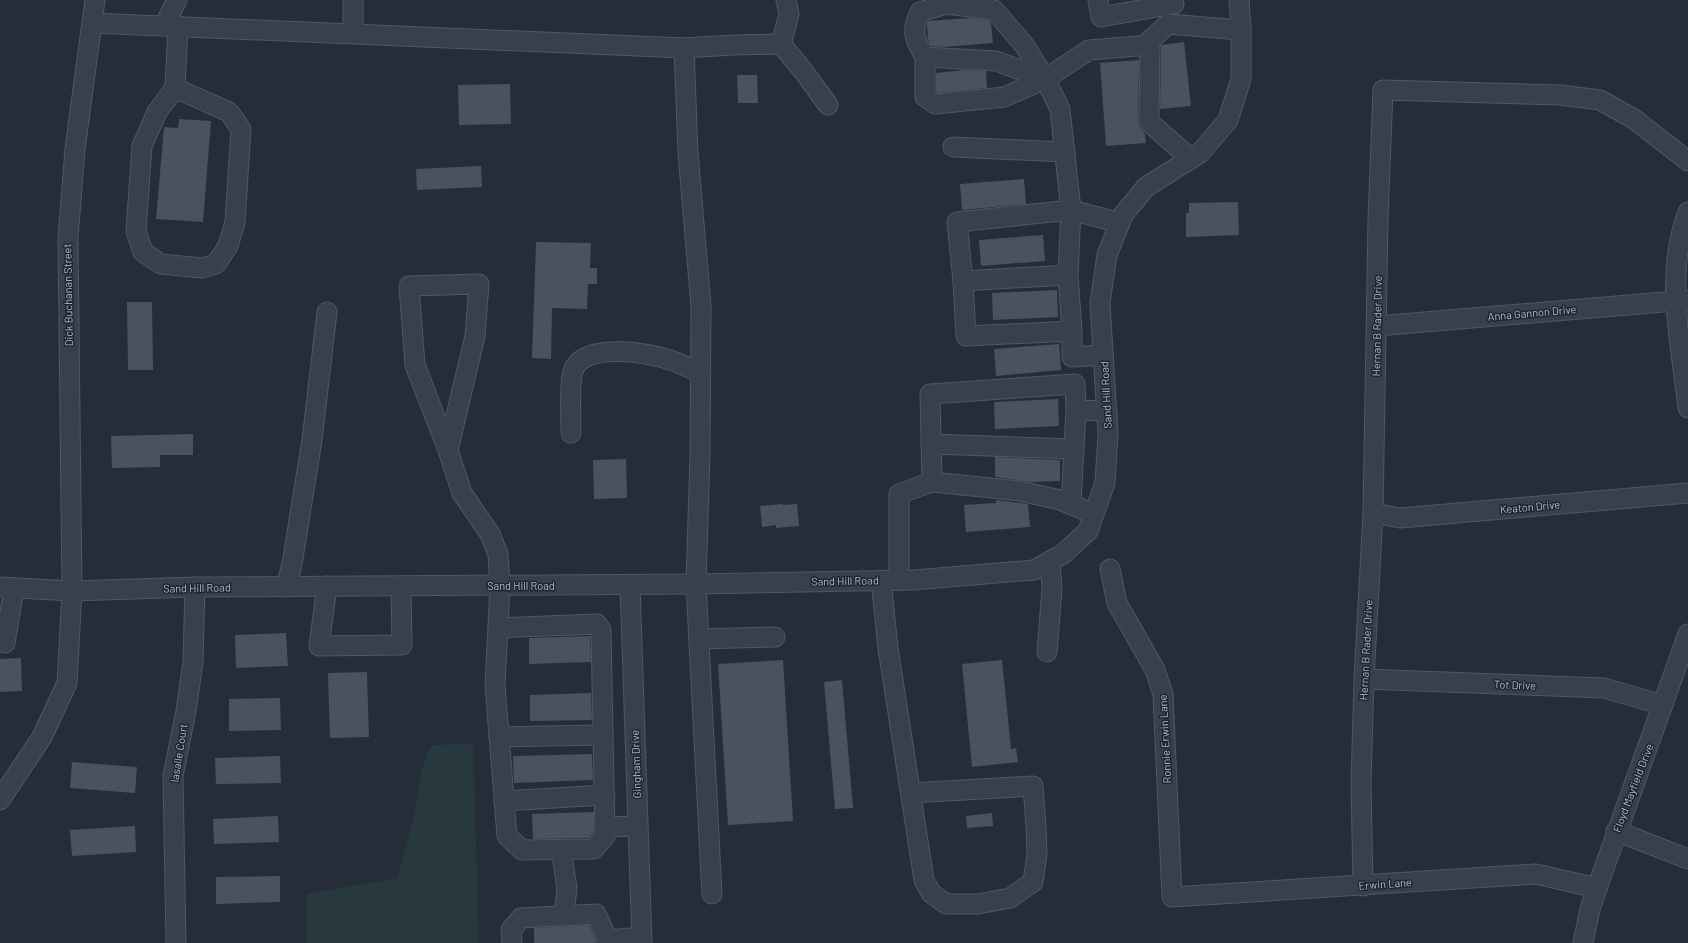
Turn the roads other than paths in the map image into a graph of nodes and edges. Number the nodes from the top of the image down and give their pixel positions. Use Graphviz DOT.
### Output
graph roads {
  1 [pos="95,0"];
  2 [pos="177,0"];
  3 [pos="352,0"];
  4 [pos="786,0"];
  5 [pos="1098,0"];
  6 [pos="1173,0"];
  7 [pos="1239,0"];
  8 [pos="92,22"];
  9 [pos="171,26"];
  10 [pos="1241,30"];
  11 [pos="352,33"];
  12 [pos="781,44"];
  13 [pos="1145,46"];
  14 [pos="684,48"];
  15 [pos="925,57"];
  16 [pos="1045,79"];
  17 [pos="175,88"];
  18 [pos="828,105"];
  19 [pos="953,146"];
  20 [pos="1065,152"];
  21 [pos="1191,159"];
  22 [pos="1688,160"];
  23 [pos="1072,210"];
  24 [pos="1688,212"];
  25 [pos="1120,223"];
  26 [pos="1068,275"];
  27 [pos="963,281"];
  28 [pos="1682,300"];
  29 [pos="1100,303"];
  30 [pos="1070,307"];
  31 [pos="327,312"];
  32 [pos="1377,326"];
  33 [pos="1072,331"];
  34 [pos="1103,355"];
  35 [pos="700,374"];
  36 [pos="1688,408"];
  37 [pos="1076,410"];
  38 [pos="1107,410"];
  39 [pos="571,433"];
  40 [pos="931,444"];
  41 [pos="1074,449"];
  42 [pos="448,450"];
  43 [pos="932,482"];
  44 [pos="1688,493"];
  45 [pos="1071,504"];
  46 [pos="1372,513"];
  47 [pos="1094,514"];
  48 [pos="1050,561"];
  49 [pos="1110,569"];
  50 [pos="890,580"];
  51 [pos="696,584"];
  52 [pos="630,585"];
  53 [pos="327,586"];
  54 [pos="401,586"];
  55 [pos="500,586"];
  56 [pos="195,587"];
  57 [pos="286,587"];
  58 [pos="7,588"];
  59 [pos="72,591"];
  60 [pos="498,628"];
  61 [pos="776,637"];
  62 [pos="699,639"];
  63 [pos="5,643"];
  64 [pos="632,644"];
  65 [pos="1687,644"];
  66 [pos="602,645"];
  67 [pos="1047,652"];
  68 [pos="1364,679"];
  69 [pos="603,705"];
  70 [pos="1664,705"];
  71 [pos="634,707"];
  72 [pos="603,735"];
  73 [pos="499,737"];
  74 [pos="911,793"];
  75 [pos="605,795"];
  76 [pos="0,800"];
  77 [pos="504,801"];
  78 [pos="638,826"];
  79 [pos="605,827"];
  80 [pos="1616,831"];
  81 [pos="561,849"];
  82 [pos="1688,859"];
  83 [pos="1363,886"];
  84 [pos="1597,888"];
  85 [pos="712,894"];
  86 [pos="1172,897"];
  87 [pos="564,916"];
  88 [pos="642,940"];
  89 [pos="607,941"];
  90 [pos="176,943"];
  91 [pos="512,943"];
  92 [pos="1583,943"];
  1 -- 8 [label="street, Dick Buchanan Street"];
  2 -- 9 [label="street"];
  3 -- 11 [label="street"];
  4 -- 12 [label="street"];
  5 -- 6 [label="street"];
  7 -- 10 [label="street, Sand Hill Road"];
  8 -- 9 [label="street"];
  8 -- 59 [label="street, Dick Buchanan Street"];
  9 -- 11 [label="street"];
  9 -- 17 [label="street"];
  10 -- 13 [label="street"];
  10 -- 21 [label="street, Sand Hill Road"];
  11 -- 14 [label="street"];
  12 -- 14 [label="street"];
  12 -- 18 [label="street"];
  13 -- 16 [label="street"];
  13 -- 21 [label="street"];
  14 -- 35 [label="street"];
  15 -- 16 [label="street"];
  15 -- 16 [label="street"];
  15 -- 16 [label="street"];
  16 -- 20 [label="street"];
  17 -- 17 [label="street"];
  19 -- 20 [label="street"];
  20 -- 23 [label="street"];
  21 -- 25 [label="street, Sand Hill Road"];
  22 -- 32 [label="street, Hernan B Rader Drive"];
  23 -- 25 [label="street"];
  23 -- 26 [label="street"];
  23 -- 27 [label="street"];
  24 -- 28 [label="street"];
  25 -- 29 [label="street, Sand Hill Road"];
  26 -- 27 [label="street"];
  26 -- 30 [label="street"];
  27 -- 33 [label="street"];
  28 -- 32 [label="street, Anna Gannon Drive"];
  28 -- 36 [label="street"];
  29 -- 30 [label="street"];
  29 -- 34 [label="street, Sand Hill Road"];
  30 -- 33 [label="street"];
  31 -- 57 [label="street"];
  32 -- 46 [label="street, Hernan B Rader Drive"];
  33 -- 34 [label="street"];
  34 -- 38 [label="street, Sand Hill Road"];
  35 -- 39 [label="street"];
  35 -- 51 [label="street"];
  37 -- 38 [label="street"];
  37 -- 40 [label="street"];
  37 -- 41 [label="street"];
  38 -- 47 [label="street, Sand Hill Road"];
  40 -- 41 [label="street"];
  40 -- 43 [label="street"];
  41 -- 45 [label="street"];
  42 -- 42 [label="street"];
  42 -- 55 [label="street"];
  43 -- 45 [label="street"];
  43 -- 50 [label="street"];
  44 -- 46 [label="street, Keaton Drive"];
  45 -- 47 [label="street"];
  46 -- 68 [label="street, Hernan B Rader Drive"];
  47 -- 48 [label="street, Sand Hill Road"];
  48 -- 50 [label="street, Sand Hill Road"];
  48 -- 67 [label="street"];
  49 -- 86 [label="street, Ronnie Erwin Lane"];
  50 -- 51 [label="street, Sand Hill Road"];
  50 -- 74 [label="street"];
  51 -- 52 [label="street, Sand Hill Road"];
  51 -- 62 [label="street"];
  52 -- 55 [label="street, Sand Hill Road"];
  52 -- 64 [label="street, Gingham Drive"];
  53 -- 54 [label="street, Sand Hill Road"];
  53 -- 54 [label="street"];
  53 -- 57 [label="street, Sand Hill Road"];
  54 -- 55 [label="street, Sand Hill Road"];
  55 -- 60 [label="street"];
  56 -- 57 [label="street, Sand Hill Road"];
  56 -- 59 [label="street, Sand Hill Road"];
  56 -- 90 [label="street, lasalle Court"];
  58 -- 59 [label="street, Sand Hill Road"];
  58 -- 63 [label="street"];
  59 -- 76 [label="street, Dick Buchanan Street"];
  60 -- 66 [label="street"];
  60 -- 73 [label="street"];
  61 -- 62 [label="street"];
  62 -- 85 [label="street"];
  64 -- 66 [label="street"];
  64 -- 71 [label="street, Gingham Drive"];
  65 -- 70 [label="street, Floyd Mayfield Drive"];
  66 -- 69 [label="street"];
  68 -- 70 [label="street, Tot Drive"];
  68 -- 83 [label="street, Hernan B Rader Drive"];
  69 -- 71 [label="street"];
  69 -- 72 [label="street"];
  70 -- 80 [label="street, Floyd Mayfield Drive"];
  71 -- 78 [label="street, Gingham Drive"];
  72 -- 73 [label="street"];
  72 -- 75 [label="street"];
  73 -- 77 [label="street"];
  74 -- 74 [label="street"];
  75 -- 77 [label="street"];
  75 -- 79 [label="street"];
  77 -- 81 [label="street"];
  78 -- 79 [label="street"];
  78 -- 88 [label="street, Gingham Drive"];
  79 -- 81 [label="street"];
  80 -- 82 [label="street"];
  80 -- 84 [label="street, Floyd Mayfield Drive"];
  81 -- 87 [label="street"];
  83 -- 84 [label="street, Erwin Lane"];
  83 -- 86 [label="street, Erwin Lane"];
  84 -- 92 [label="street, Floyd Mayfield Drive"];
  87 -- 89 [label="street"];
  87 -- 91 [label="street"];
  88 -- 89 [label="street"];
}
